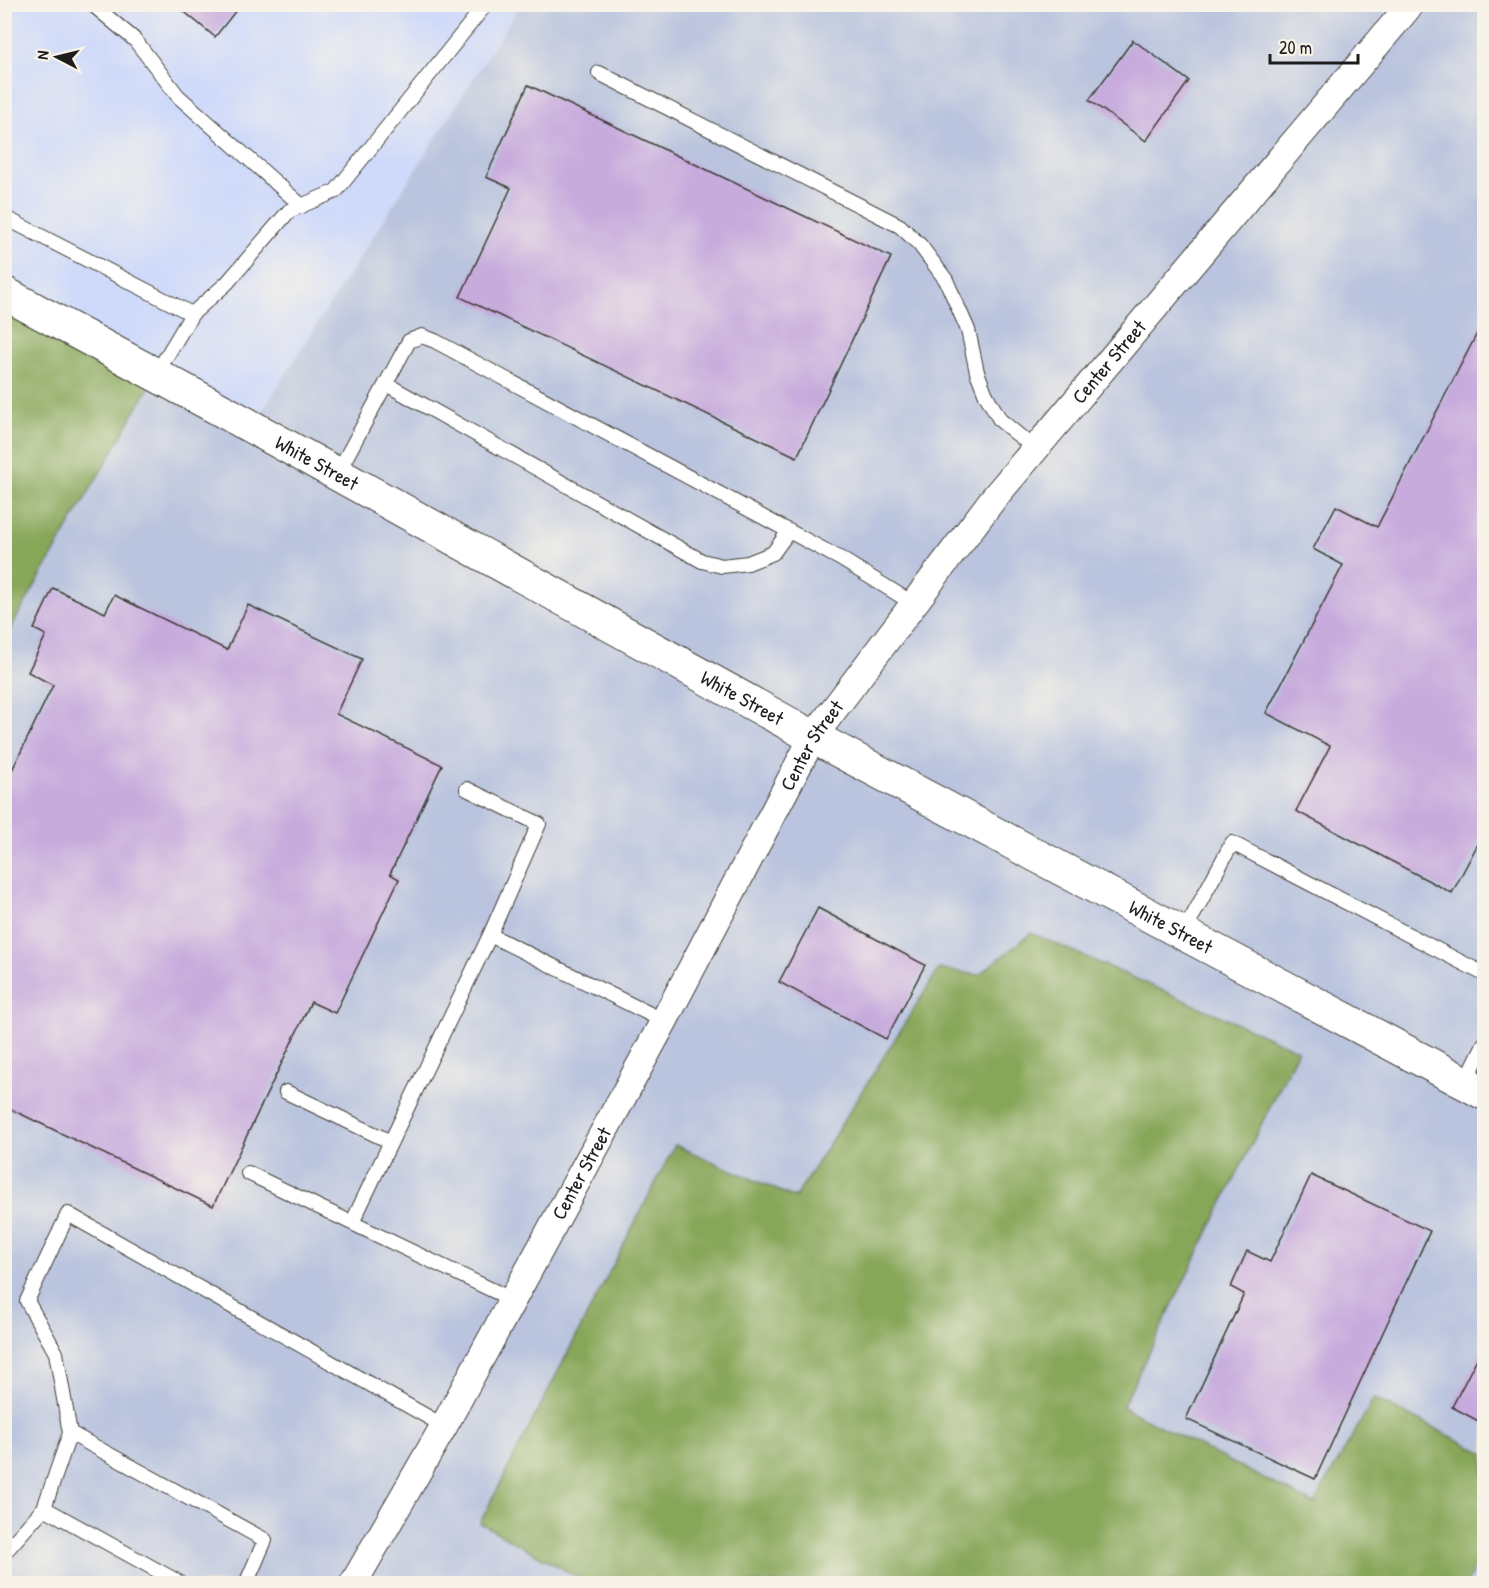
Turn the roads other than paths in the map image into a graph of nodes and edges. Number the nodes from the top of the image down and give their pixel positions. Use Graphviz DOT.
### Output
graph roads {
  1 [pos="92,4"];
  2 [pos="486,4"];
  3 [pos="1411,4"];
  4 [pos="599,72"];
  5 [pos="302,206"];
  6 [pos="4,217"];
  7 [pos="4,293"];
  8 [pos="192,314"];
  9 [pos="156,375"];
  10 [pos="386,384"];
  11 [pos="1035,449"];
  12 [pos="337,474"];
  13 [pos="789,531"];
  14 [pos="914,604"];
  15 [pos="813,737"];
  16 [pos="466,789"];
  17 [pos="1183,933"];
  18 [pos="490,935"];
  19 [pos="1485,974"];
  20 [pos="664,1021"];
  21 [pos="1485,1044"];
  22 [pos="1475,1088"];
  23 [pos="286,1092"];
  24 [pos="390,1142"];
  25 [pos="248,1173"];
  26 [pos="352,1222"];
  27 [pos="513,1300"];
  28 [pos="444,1426"];
  29 [pos="70,1433"];
  30 [pos="44,1508"];
  31 [pos="4,1553"];
  32 [pos="182,1584"];
  33 [pos="246,1584"];
  34 [pos="353,1584"];
  1 -- 5 [label="lane"];
  2 -- 5 [label="lane"];
  3 -- 11 [label="street, Center Street"];
  4 -- 11 [label="lane"];
  5 -- 8 [label="lane"];
  6 -- 8 [label="lane"];
  7 -- 9 [label="street, White Street"];
  8 -- 9 [label="lane"];
  9 -- 12 [label="street, White Street"];
  10 -- 12 [label="lane"];
  10 -- 13 [label="lane"];
  10 -- 13 [label="lane"];
  11 -- 14 [label="street, Center Street"];
  12 -- 15 [label="street, White Street"];
  13 -- 14 [label="lane"];
  14 -- 15 [label="street, Center Street"];
  15 -- 17 [label="street, White Street"];
  15 -- 20 [label="street, Center Street"];
  16 -- 18 [label="lane"];
  17 -- 19 [label="lane"];
  17 -- 22 [label="street, White Street"];
  18 -- 20 [label="lane"];
  18 -- 24 [label="lane"];
  20 -- 27 [label="street, Center Street"];
  21 -- 22 [label="lane"];
  23 -- 24 [label="lane"];
  24 -- 26 [label="lane"];
  25 -- 26 [label="lane"];
  26 -- 27 [label="lane"];
  27 -- 28 [label="street, Center Street"];
  28 -- 29 [label="lane"];
  28 -- 34 [label="street, Center Street"];
  29 -- 30 [label="lane"];
  29 -- 33 [label="lane"];
  30 -- 31 [label="lane"];
  30 -- 32 [label="lane"];
}
